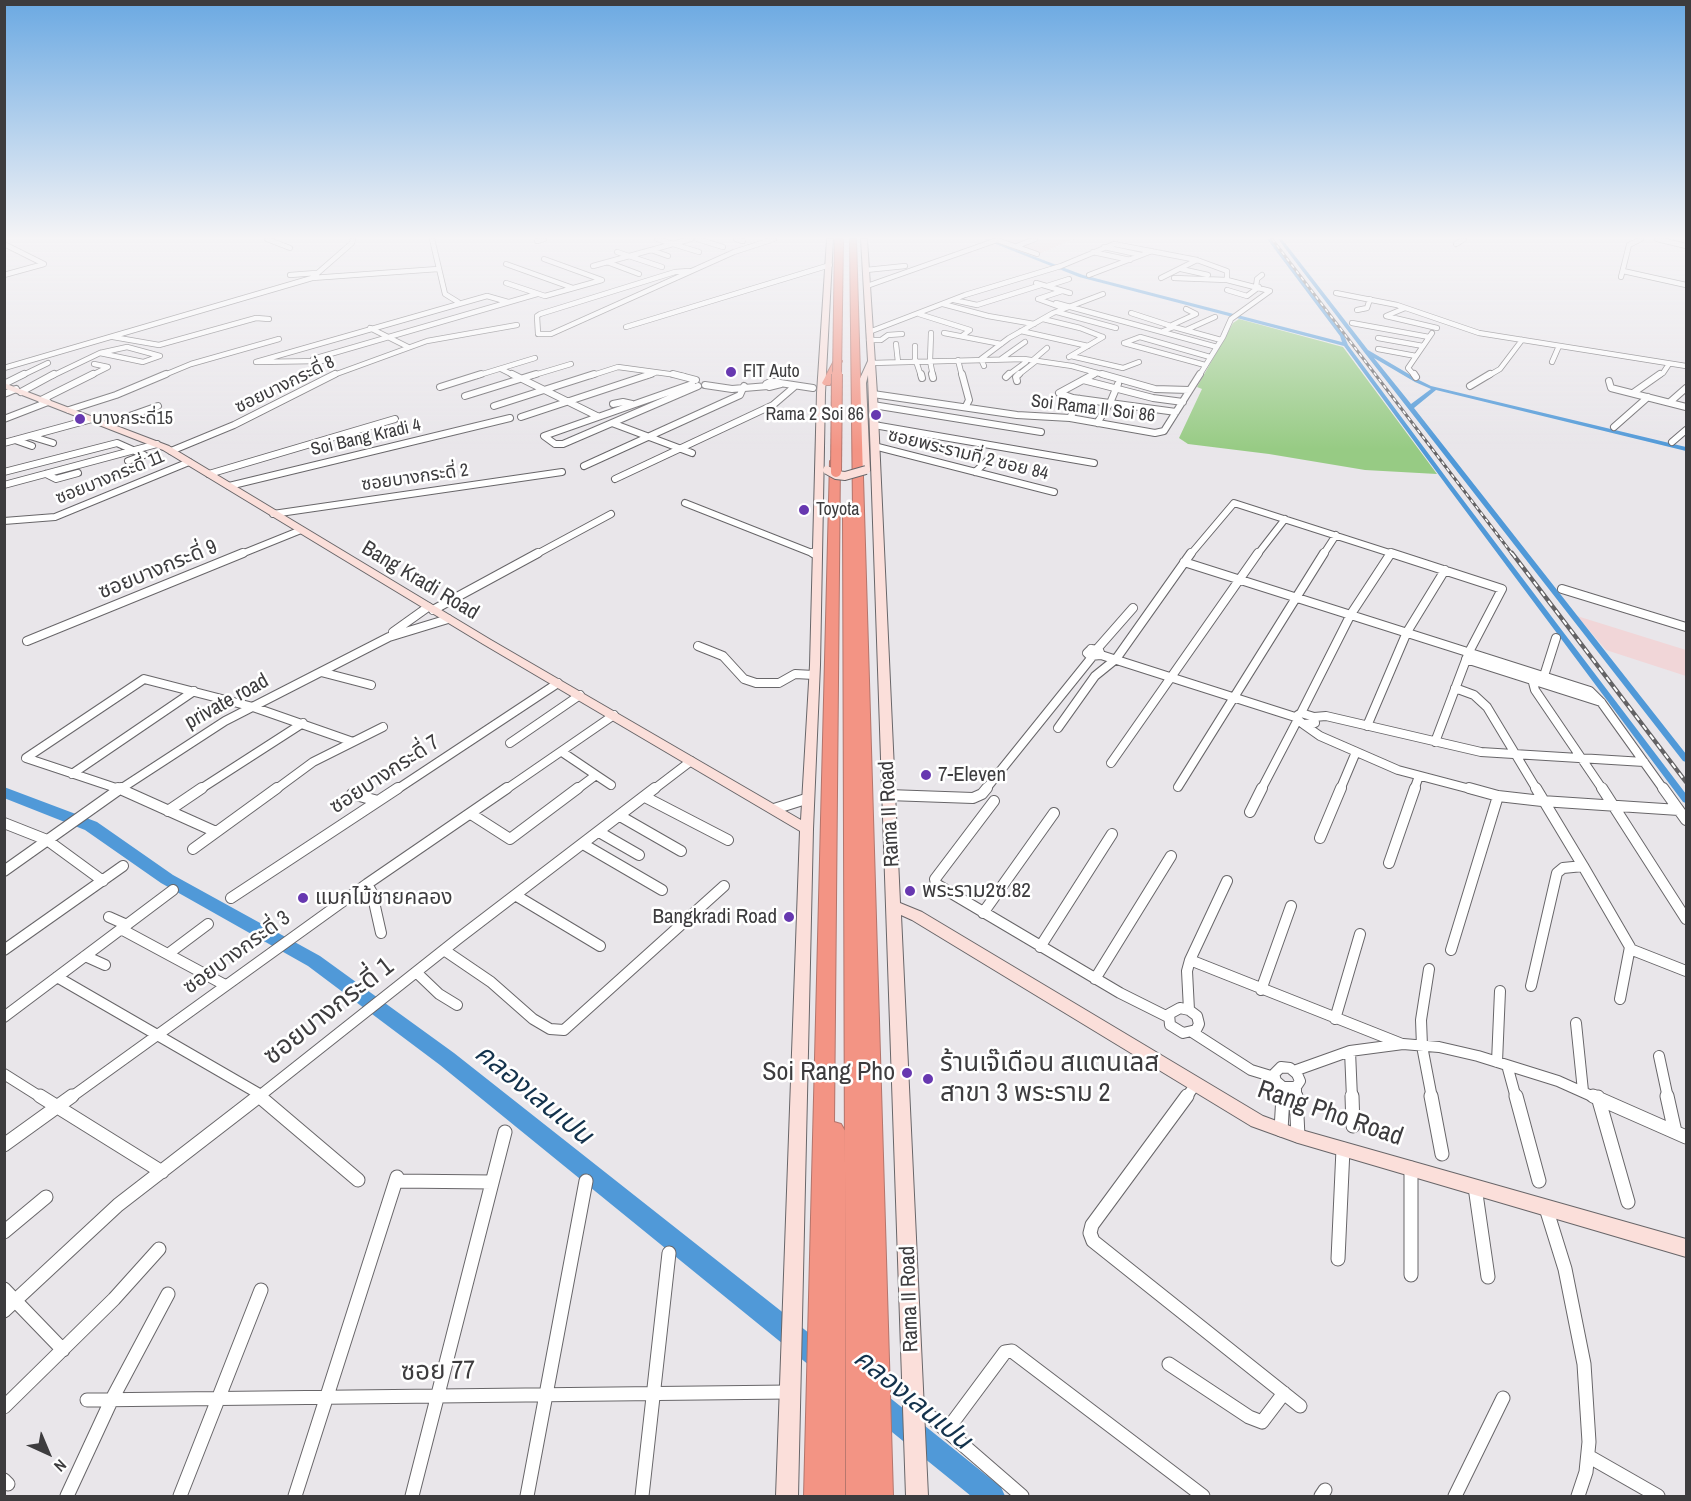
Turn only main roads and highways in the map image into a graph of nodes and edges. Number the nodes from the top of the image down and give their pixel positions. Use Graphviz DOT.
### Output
graph roads {
  1 [pos="830,309"];
  2 [pos="835,309"];
  3 [pos="841,309"];
  4 [pos="846,309"];
  5 [pos="860,309"];
  6 [pos="868,309"];
  7 [pos="831,361"];
  8 [pos="866,361"];
  9 [pos="862,383"];
  10 [pos="5,387"];
  11 [pos="819,388"];
  12 [pos="868,422"];
  13 [pos="843,472"];
  14 [pos="807,829"];
  15 [pos="894,906"];
  16 [pos="1686,1248"];
  17 [pos="787,1497"];
  18 [pos="818,1497"];
  19 [pos="832,1497"];
  20 [pos="859,1497"];
  21 [pos="880,1497"];
  22 [pos="917,1497"];
  1 -- 7 [label="main road"];
  2 -- 7 [label="highway"];
  3 -- 13 [label="highway, bridge"];
  4 -- 13 [label="highway"];
  5 -- 8 [label="highway, Rama II Road"];
  6 -- 8 [label="main road, Rama II Road"];
  7 -- 11 [label="main road"];
  7 -- 18 [label="highway"];
  8 -- 9 [label="highway"];
  8 -- 9 [label="main road"];
  8 -- 12 [label="main road, Rama II Road"];
  8 -- 21 [label="highway, Rama II Road"];
  9 -- 12 [label="main road"];
  10 -- 14 [label="main road, Bang Kradi Road"];
  11 -- 12 [label="main road, bridge"];
  11 -- 14 [label="main road"];
  12 -- 15 [label="main road, Rama II Road"];
  13 -- 19 [label="highway"];
  13 -- 20 [label="highway"];
  14 -- 17 [label="main road"];
  15 -- 16 [label="main road, Rang Pho Road"];
  15 -- 22 [label="main road, Rama II Road"];
}
